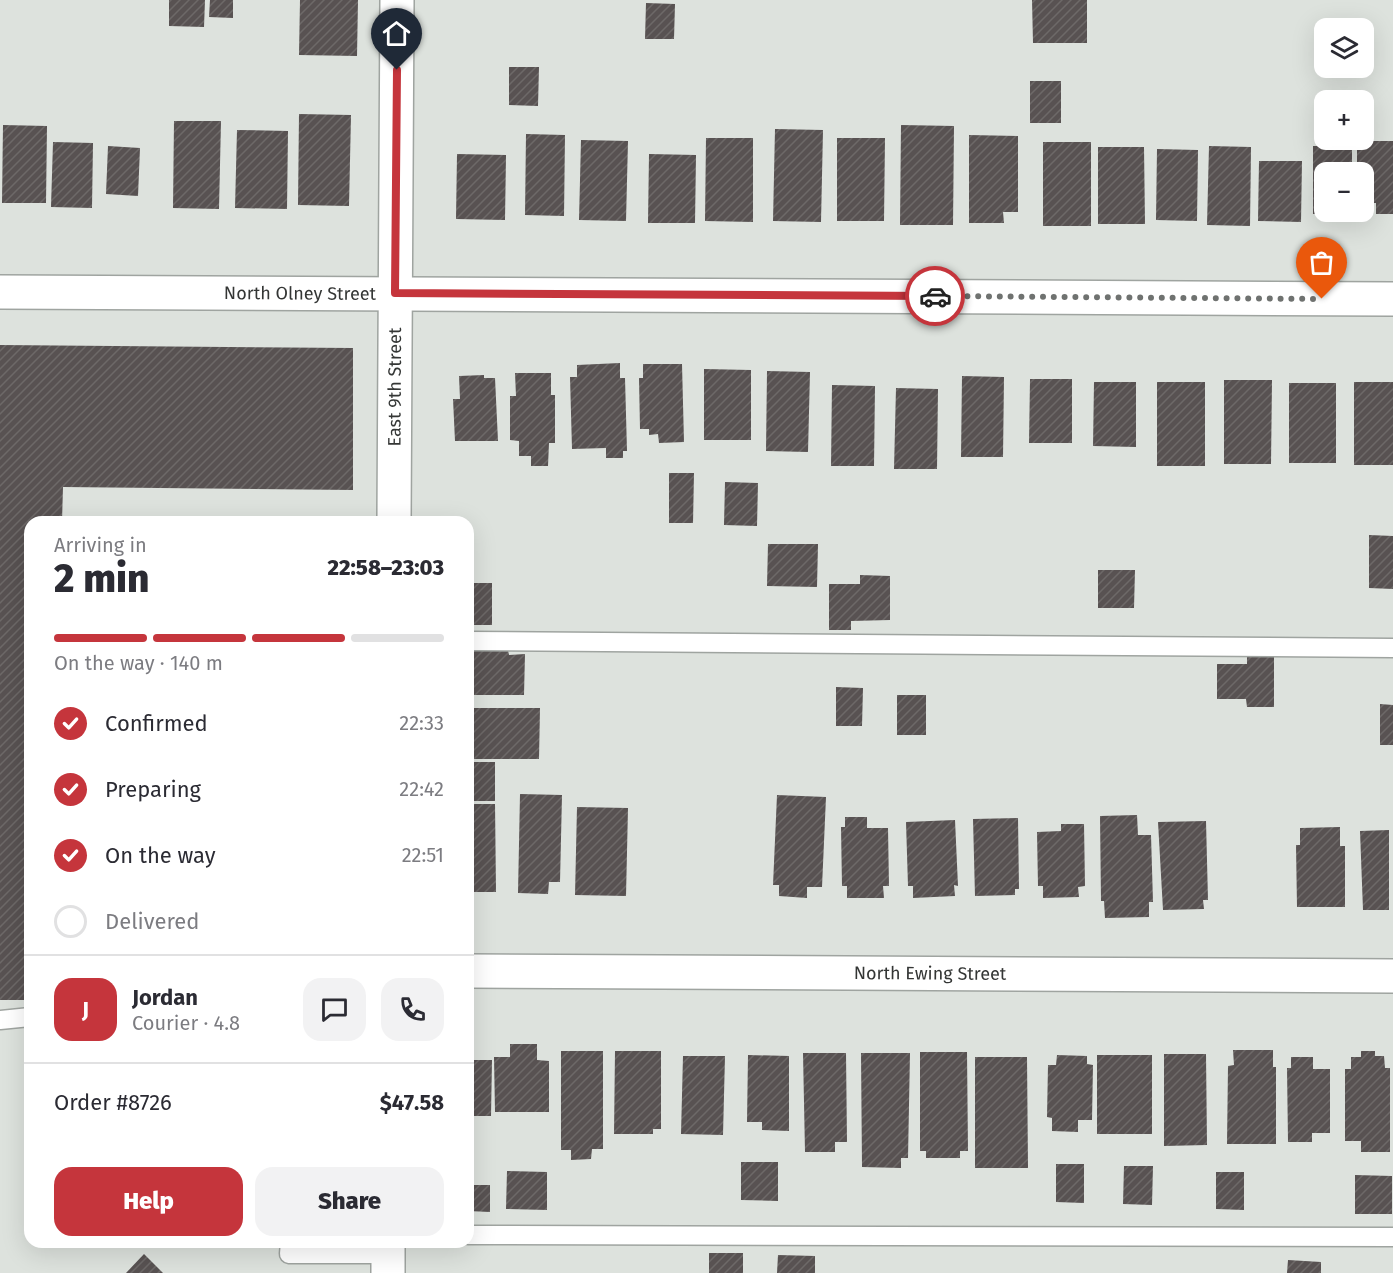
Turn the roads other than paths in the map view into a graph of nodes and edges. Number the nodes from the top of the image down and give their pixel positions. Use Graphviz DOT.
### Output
graph roads {
  1 [pos="397,0"];
  2 [pos="0,292"];
  3 [pos="395,293"];
  4 [pos="1393,299"];
  5 [pos="394,516"];
  6 [pos="474,641"];
  7 [pos="1393,648"];
  8 [pos="474,971"];
  9 [pos="1393,976"];
  10 [pos="24,1018"];
  11 [pos="0,1020"];
  12 [pos="474,1235"];
  13 [pos="1393,1237"];
  14 [pos="290,1248"];
  15 [pos="388,1256"];
  1 -- 3 [label="street, East 9th Street"];
  2 -- 3 [label="street, North Olney Street"];
  3 -- 4 [label="street, North Olney Street"];
  3 -- 5 [label="street, East 9th Street"];
  6 -- 7 [label="lane"];
  8 -- 9 [label="street, North Ewing Street"];
  10 -- 11 [label="lane"];
  12 -- 13 [label="lane"];
  14 -- 15 [label="lane"];
}
